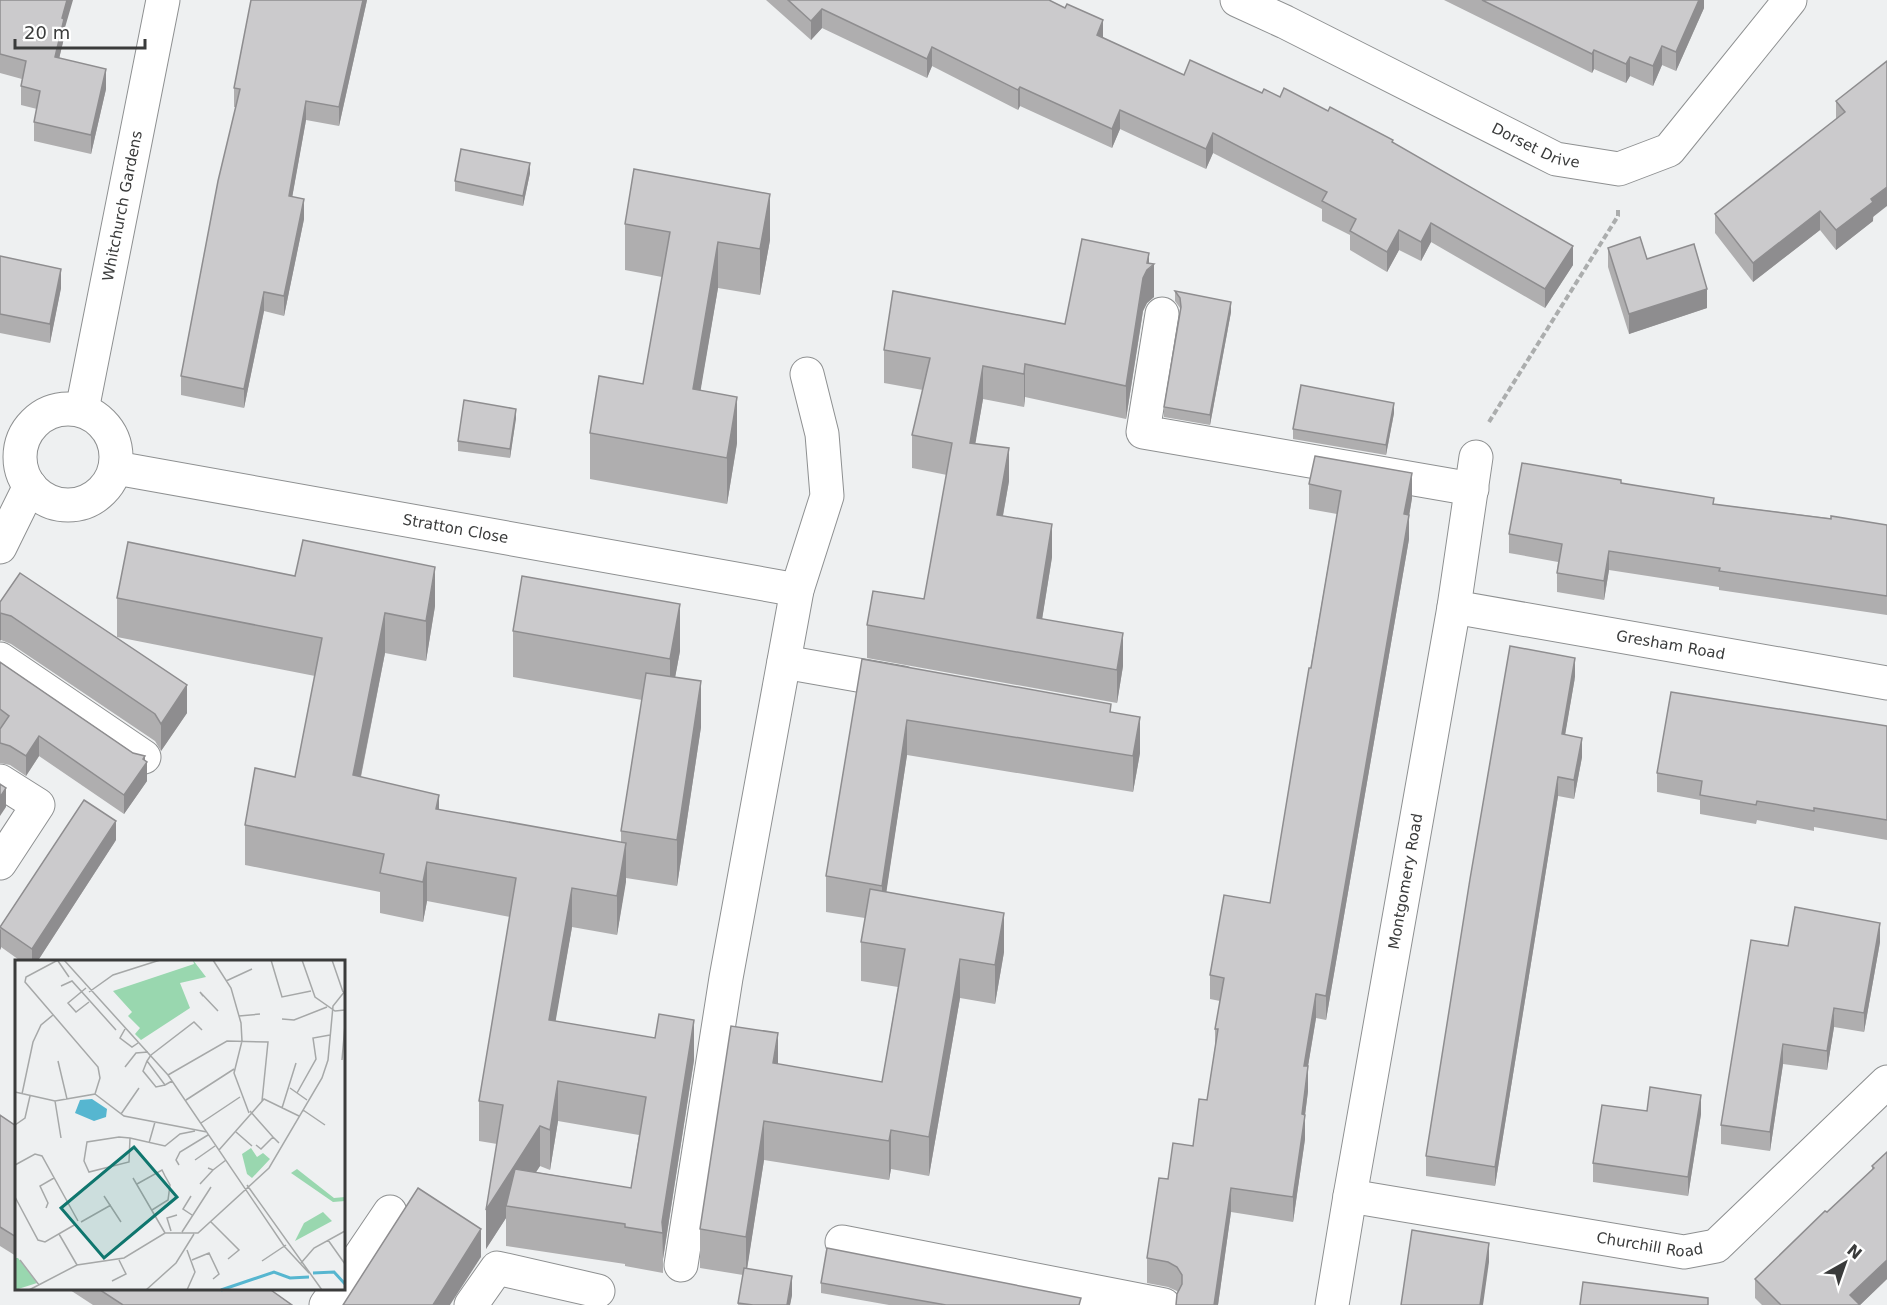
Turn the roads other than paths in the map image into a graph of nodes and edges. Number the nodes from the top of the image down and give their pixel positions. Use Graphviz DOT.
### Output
graph roads {
  1 [pos="163,0"];
  2 [pos="1237,0"];
  3 [pos="1790,0"];
  4 [pos="1162,314"];
  5 [pos="807,374"];
  6 [pos="82,410"];
  7 [pos="11,439"];
  8 [pos="116,468"];
  9 [pos="30,486"];
  10 [pos="0,547"];
  11 [pos="797,590"];
  12 [pos="1454,607"];
  13 [pos="0,659"];
  14 [pos="784,662"];
  15 [pos="1887,683"];
  16 [pos="936,689"];
  17 [pos="144,757"];
  18 [pos="0,781"];
  19 [pos="0,863"];
  20 [pos="1887,1082"];
  21 [pos="1350,1196"];
  22 [pos="390,1212"];
  23 [pos="842,1242"];
  24 [pos="681,1265"];
  25 [pos="345,1279"];
  26 [pos="337,1290"];
  27 [pos="598,1291"];
  28 [pos="326,1305"];
  29 [pos="471,1305"];
  30 [pos="1164,1305"];
  31 [pos="1332,1305"];
  1 -- 6 [label="street, Whitchurch Gardens"];
  2 -- 3 [label="street, Dorset Drive"];
  4 -- 12 [label="street, Montgomery Road"];
  5 -- 11 [label="street"];
  6 -- 7 [label="street"];
  6 -- 8 [label="street"];
  7 -- 9 [label="street"];
  8 -- 9 [label="street"];
  8 -- 11 [label="street, Stratton Close"];
  9 -- 10 [label="street"];
  11 -- 14 [label="street"];
  12 -- 15 [label="street, Gresham Road"];
  12 -- 21 [label="street, Montgomery Road"];
  13 -- 17 [label="street"];
  14 -- 16 [label="street"];
  14 -- 24 [label="street"];
  18 -- 19 [label="street"];
  20 -- 21 [label="street, Churchill Road"];
  21 -- 31 [label="street, Montgomery Road"];
  22 -- 25 [label="street"];
  23 -- 30 [label="street"];
  26 -- 28 [label="street"];
  27 -- 29 [label="street"];
}
